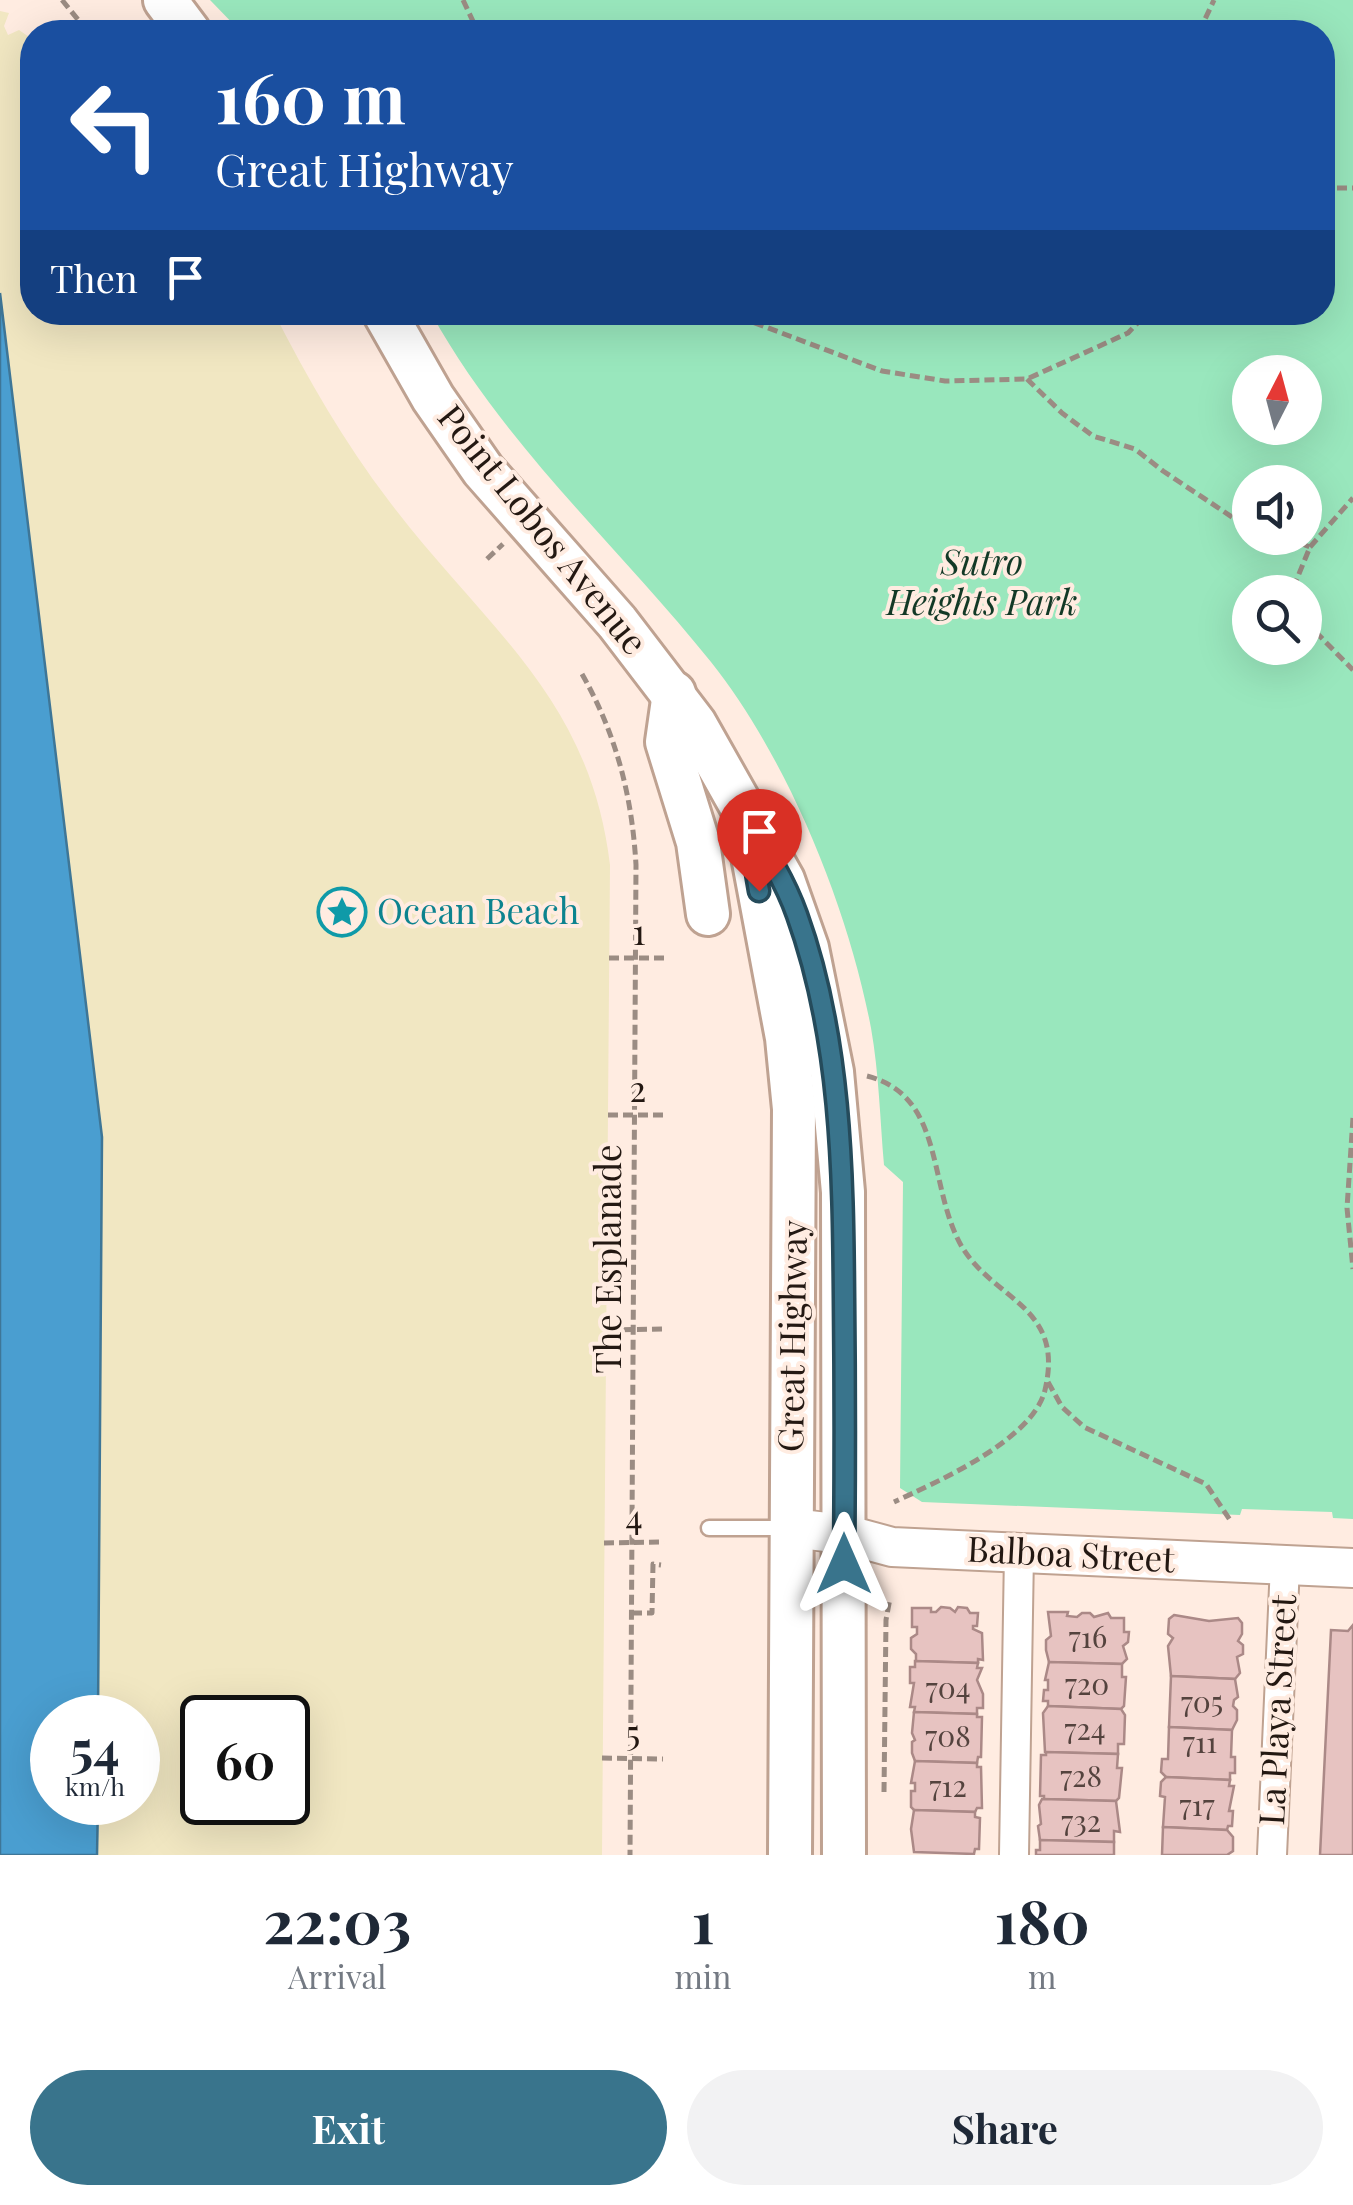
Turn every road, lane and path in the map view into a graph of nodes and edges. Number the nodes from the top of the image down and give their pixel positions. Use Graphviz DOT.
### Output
graph roads {
  1 [pos="62,0"];
  2 [pos="78,20"];
  3 [pos="391,325"];
  4 [pos="760,325"];
  5 [pos="1136,325"];
  6 [pos="1027,379"];
  7 [pos="1353,498"];
  8 [pos="1232,517"];
  9 [pos="1322,533"];
  10 [pos="1322,639"];
  11 [pos="1353,670"];
  12 [pos="582,674"];
  13 [pos="674,693"];
  14 [pos="747,821"];
  15 [pos="708,914"];
  16 [pos="609,958"];
  17 [pos="669,958"];
  18 [pos="636,959"];
  19 [pos="832,1072"];
  20 [pos="608,1115"];
  21 [pos="668,1115"];
  22 [pos="635,1116"];
  23 [pos="1353,1118"];
  24 [pos="1353,1269"];
  25 [pos="607,1330"];
  26 [pos="634,1330"];
  27 [pos="666,1330"];
  28 [pos="1046,1378"];
  29 [pos="894,1502"];
  30 [pos="1230,1520"];
  31 [pos="710,1528"];
  32 [pos="791,1528"];
  33 [pos="844,1534"];
  34 [pos="664,1542"];
  35 [pos="604,1543"];
  36 [pos="632,1543"];
  37 [pos="1020,1553"];
  38 [pos="661,1565"];
  39 [pos="1285,1565"];
  40 [pos="1353,1568"];
  41 [pos="890,1598"];
  42 [pos="632,1613"];
  43 [pos="602,1758"];
  44 [pos="631,1759"];
  45 [pos="663,1759"];
  46 [pos="884,1796"];
  47 [pos="630,1855"];
  48 [pos="790,1855"];
  49 [pos="844,1855"];
  50 [pos="1014,1855"];
  51 [pos="1272,1855"];
  1 -- 2 [label="path"];
  3 -- 13 [label="main road, Point Lobos Avenue"];
  4 -- 6 [label="path"];
  5 -- 6 [label="path"];
  6 -- 8 [label="path"];
  7 -- 9 [label="path"];
  10 -- 11 [label="path"];
  12 -- 18 [label="path, The Esplanade"];
  13 -- 14 [label="main road, Great Highway"];
  13 -- 15 [label="main road"];
  14 -- 19 [label="main road, Great Highway"];
  14 -- 32 [label="main road, Great Highway"];
  16 -- 18 [label="path, 1"];
  17 -- 18 [label="path, 1"];
  18 -- 22 [label="path, The Esplanade"];
  19 -- 28 [label="path"];
  19 -- 33 [label="main road, Great Highway"];
  20 -- 22 [label="path, 2"];
  21 -- 22 [label="path, 2"];
  22 -- 26 [label="path, The Esplanade"];
  23 -- 24 [label="path"];
  25 -- 26 [label="path"];
  26 -- 27 [label="path"];
  26 -- 36 [label="path, The Esplanade"];
  28 -- 29 [label="path"];
  28 -- 30 [label="path"];
  31 -- 32 [label="lane"];
  32 -- 33 [label="street, Balboa Street"];
  32 -- 48 [label="main road, Great Highway"];
  33 -- 37 [label="street, Balboa Street"];
  33 -- 49 [label="main road, Great Highway"];
  34 -- 36 [label="path, 4"];
  35 -- 36 [label="path, 4"];
  36 -- 42 [label="path, The Esplanade"];
  37 -- 39 [label="street, Balboa Street"];
  37 -- 50 [label="street"];
  38 -- 42 [label="path"];
  39 -- 40 [label="street, Balboa Street"];
  39 -- 51 [label="street, La Playa Street"];
  41 -- 46 [label="path"];
  42 -- 44 [label="path, The Esplanade"];
  43 -- 44 [label="path, 5"];
  44 -- 45 [label="path, 5"];
  44 -- 47 [label="path, The Esplanade"];
}
